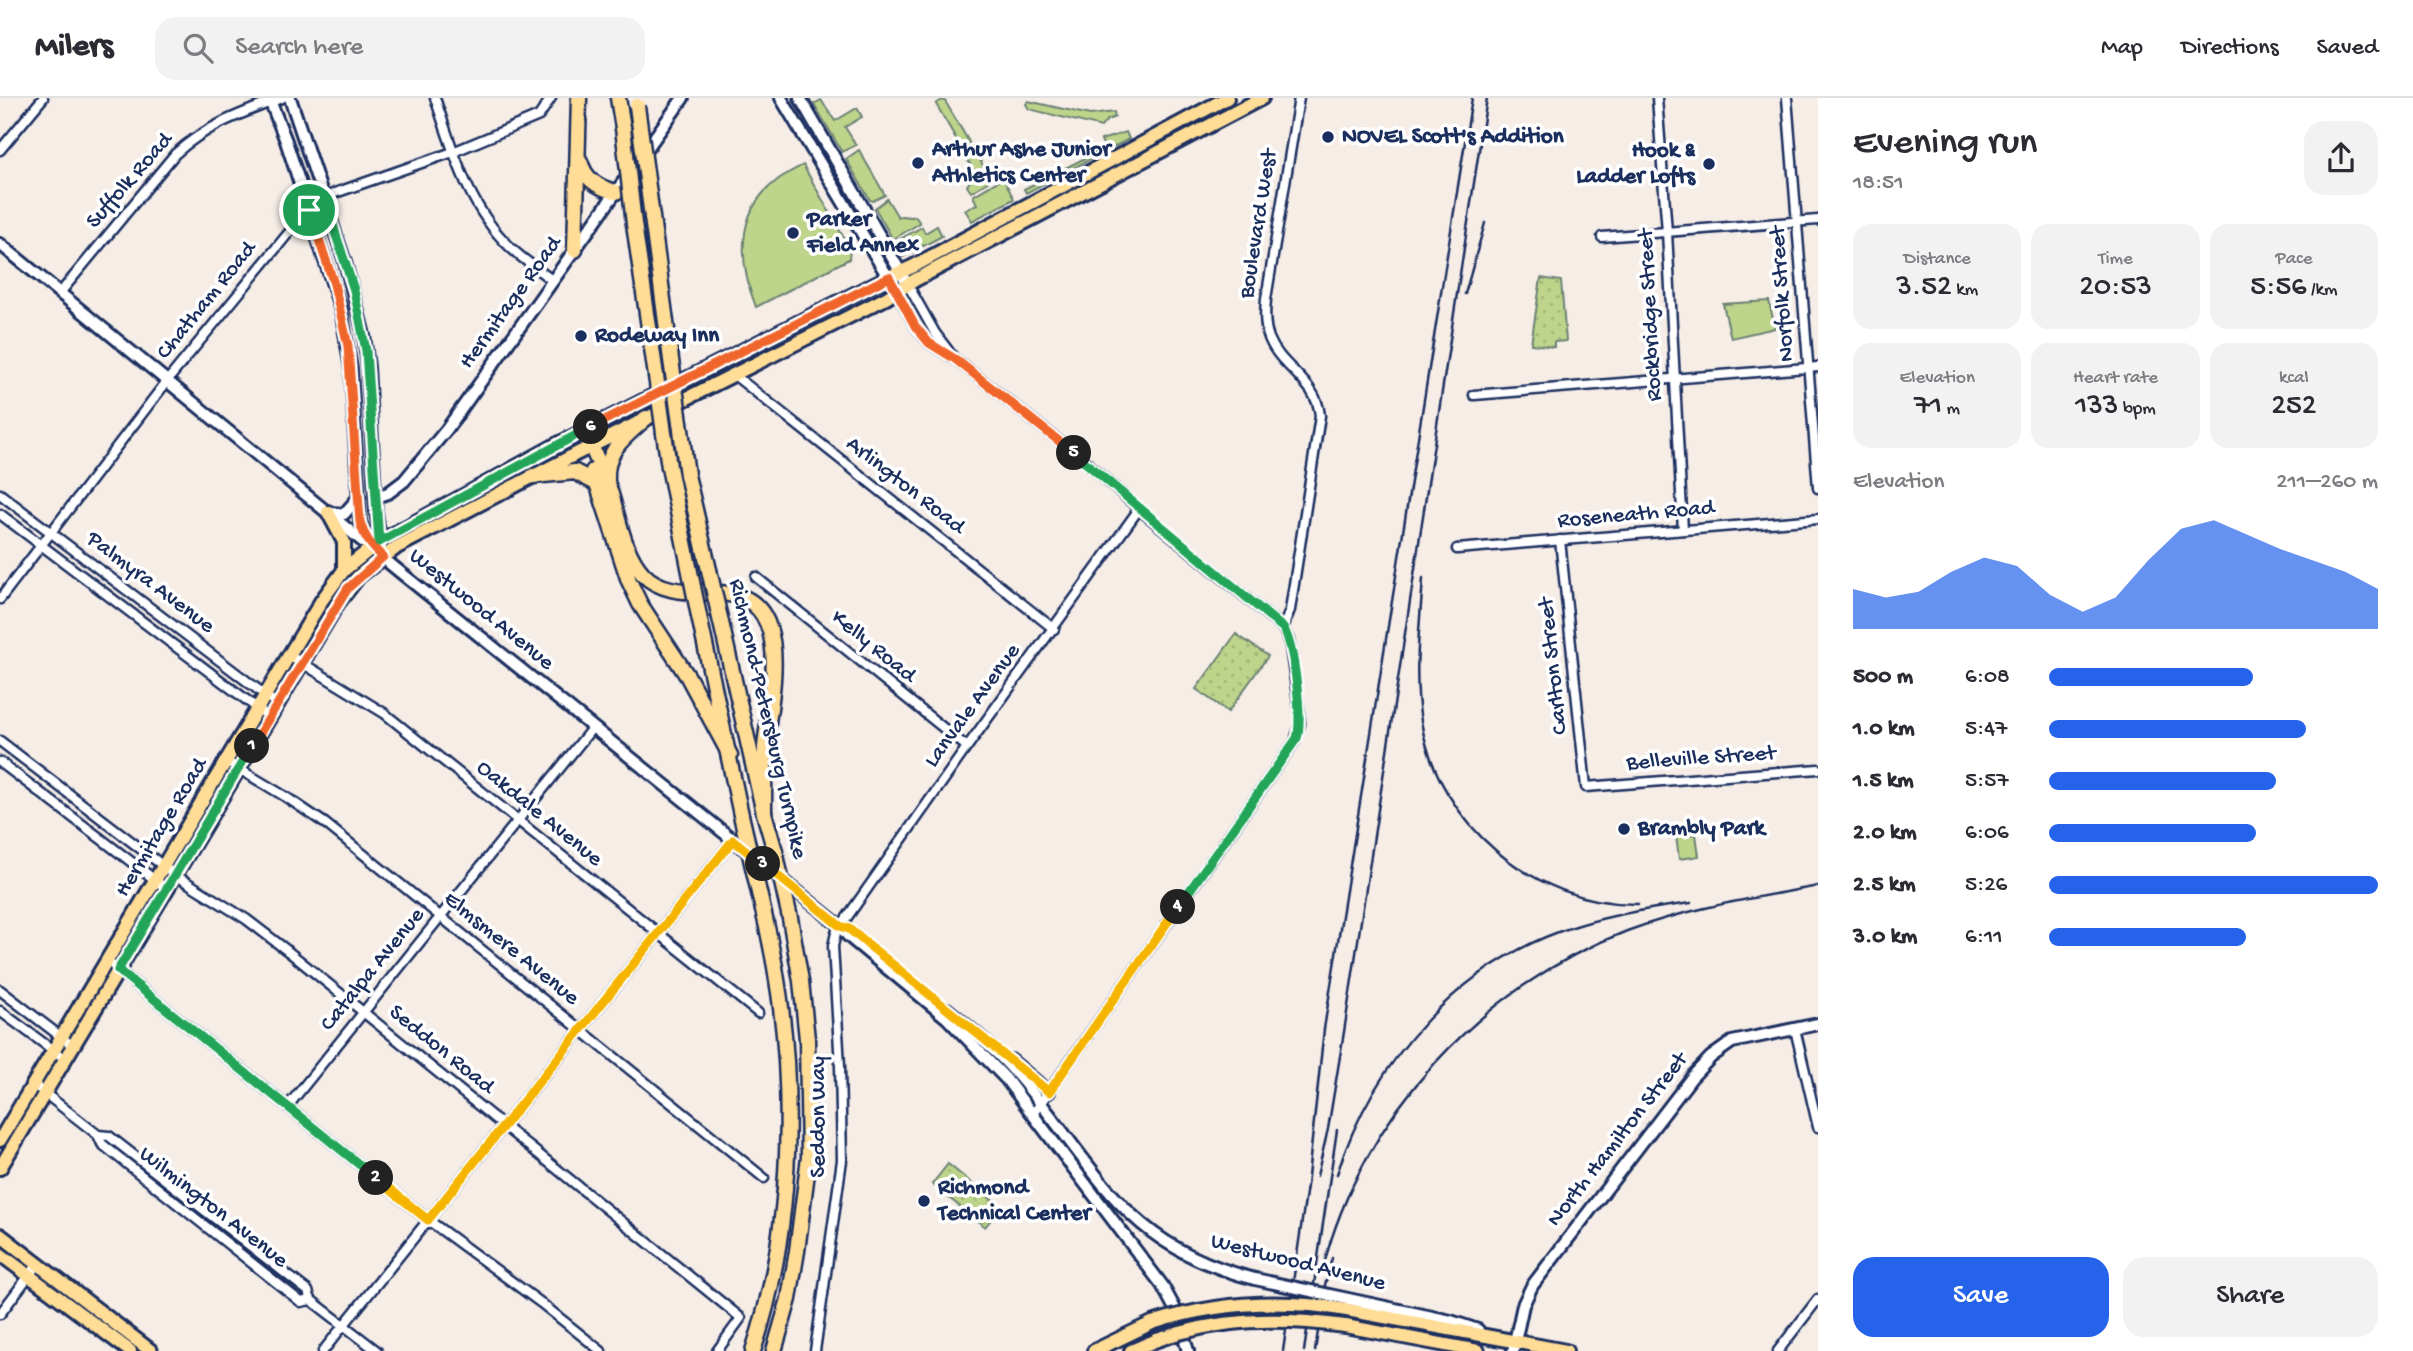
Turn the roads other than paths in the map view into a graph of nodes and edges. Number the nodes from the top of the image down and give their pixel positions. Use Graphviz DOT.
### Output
graph roads {
  1 [pos="43,98"];
  2 [pos="282,98"];
  3 [pos="290,98"];
  4 [pos="435,98"];
  5 [pos="579,98"];
  6 [pos="618,98"];
  7 [pos="676,98"];
  8 [pos="683,98"];
  9 [pos="781,98"];
  10 [pos="800,98"];
  11 [pos="1227,98"];
  12 [pos="1262,98"];
  13 [pos="1299,98"];
  14 [pos="1657,98"];
  15 [pos="1787,98"];
  16 [pos="551,99"];
  17 [pos="270,100"];
  18 [pos="636,102"];
  19 [pos="668,120"];
  20 [pos="0,150"];
  21 [pos="453,152"];
  22 [pos="813,152"];
  23 [pos="579,153"];
  24 [pos="852,186"];
  25 [pos="616,192"];
  26 [pos="324,198"];
  27 [pos="309,210"];
  28 [pos="1818,220"];
  29 [pos="1797,221"];
  30 [pos="1667,232"];
  31 [pos="1602,237"];
  32 [pos="0,244"];
  33 [pos="575,250"];
  34 [pos="895,275"];
  35 [pos="553,281"];
  36 [pos="902,288"];
  37 [pos="60,293"];
  38 [pos="802,321"];
  39 [pos="955,359"];
  40 [pos="1818,367"];
  41 [pos="1808,368"];
  42 [pos="733,374"];
  43 [pos="1674,378"];
  44 [pos="167,381"];
  45 [pos="1474,395"];
  46 [pos="646,418"];
  47 [pos="581,432"];
  48 [pos="588,448"];
  49 [pos="533,476"];
  50 [pos="603,484"];
  51 [pos="1818,488"];
  52 [pos="0,494"];
  53 [pos="360,497"];
  54 [pos="376,497"];
  55 [pos="1139,509"];
  56 [pos="328,512"];
  57 [pos="0,514"];
  58 [pos="1818,519"];
  59 [pos="1683,530"];
  60 [pos="51,532"];
  61 [pos="1560,540"];
  62 [pos="41,545"];
  63 [pos="375,545"];
  64 [pos="1457,549"];
  65 [pos="383,557"];
  66 [pos="344,570"];
  67 [pos="756,577"];
  68 [pos="0,599"];
  69 [pos="1283,628"];
  70 [pos="1054,629"];
  71 [pos="289,655"];
  72 [pos="302,662"];
  73 [pos="265,695"];
  74 [pos="277,704"];
  75 [pos="257,709"];
  76 [pos="269,717"];
  77 [pos="593,727"];
  78 [pos="0,741"];
  79 [pos="967,747"];
  80 [pos="730,755"];
  81 [pos="226,761"];
  82 [pos="0,762"];
  83 [pos="239,768"];
  84 [pos="1818,769"];
  85 [pos="1587,787"];
  86 [pos="764,813"];
  87 [pos="517,822"];
  88 [pos="733,840"];
  89 [pos="163,867"];
  90 [pos="175,875"];
  91 [pos="155,880"];
  92 [pos="167,889"];
  93 [pos="440,917"];
  94 [pos="840,926"];
  95 [pos="659,935"];
  96 [pos="107,961"];
  97 [pos="118,970"];
  98 [pos="0,990"];
  99 [pos="0,1011"];
  100 [pos="364,1012"];
  101 [pos="758,1013"];
  102 [pos="1818,1024"];
  103 [pos="1795,1029"];
  104 [pos="581,1030"];
  105 [pos="61,1037"];
  106 [pos="982,1038"];
  107 [pos="73,1046"];
  108 [pos="53,1051"];
  109 [pos="65,1059"];
  110 [pos="33,1084"];
  111 [pos="1049,1092"];
  112 [pos="45,1093"];
  113 [pos="1041,1104"];
  114 [pos="288,1106"];
  115 [pos="1033,1114"];
  116 [pos="504,1126"];
  117 [pos="1818,1127"];
  118 [pos="98,1135"];
  119 [pos="0,1140"];
  120 [pos="0,1168"];
  121 [pos="764,1178"];
  122 [pos="214,1217"];
  123 [pos="428,1220"];
  124 [pos="206,1227"];
  125 [pos="0,1235"];
  126 [pos="0,1254"];
  127 [pos="33,1270"];
  128 [pos="1818,1299"];
  129 [pos="311,1300"];
  130 [pos="1348,1304"];
  131 [pos="0,1314"];
  132 [pos="343,1325"];
  133 [pos="1514,1345"];
  134 [pos="130,1351"];
  135 [pos="151,1351"];
  136 [pos="323,1351"];
  137 [pos="377,1351"];
  138 [pos="601,1351"];
  139 [pos="717,1351"];
  140 [pos="753,1351"];
  141 [pos="774,1351"];
  142 [pos="815,1351"];
  143 [pos="1094,1351"];
  144 [pos="1131,1351"];
  145 [pos="1188,1351"];
  146 [pos="1478,1351"];
  147 [pos="1566,1351"];
  148 [pos="1778,1351"];
  1 -- 20 [label="street"];
  2 -- 17 [label="street, Suffolk Road"];
  3 -- 26 [label="main road"];
  4 -- 21 [label="street"];
  5 -- 23 [label="highway"];
  6 -- 80 [label="highway, Richmond-Petersburg Turnpike, bridge"];
  7 -- 19 [label="main road, Hermitage Road"];
  8 -- 19 [label="main road, Hermitage Road"];
  9 -- 22 [label="main road"];
  10 -- 24 [label="main road"];
  11 -- 34 [label="main road"];
  12 -- 36 [label="main road, Hermitage Road"];
  13 -- 69 [label="street, Boulevard West"];
  14 -- 30 [label="street, Rockbridge Street"];
  15 -- 29 [label="street, Norfolk Street"];
  16 -- 21 [label="street, Chatham Road"];
  17 -- 27 [label="main road"];
  17 -- 37 [label="street, Suffolk Road"];
  18 -- 86 [label="highway, Richmond-Petersburg Turnpike, bridge"];
  19 -- 25 [label="main road, Hermitage Road"];
  21 -- 26 [label="street, Chatham Road"];
  21 -- 35 [label="street"];
  22 -- 24 [label="main road"];
  22 -- 34 [label="main road"];
  23 -- 25 [label="highway"];
  23 -- 33 [label="highway"];
  24 -- 34 [label="main road"];
  25 -- 33 [label="main road, Hermitage Road"];
  26 -- 27 [label="street, Chatham Road"];
  26 -- 54 [label="main road"];
  27 -- 44 [label="street, Chatham Road"];
  27 -- 53 [label="main road"];
  28 -- 29 [label="street"];
  29 -- 30 [label="street"];
  29 -- 41 [label="street, Norfolk Street"];
  30 -- 31 [label="street"];
  30 -- 43 [label="street, Rockbridge Street"];
  32 -- 37 [label="main road"];
  33 -- 35 [label="main road, Hermitage Road"];
  34 -- 36 [label="main road"];
  34 -- 38 [label="main road"];
  35 -- 54 [label="main road, Hermitage Road"];
  36 -- 39 [label="street"];
  36 -- 39 [label="street"];
  36 -- 42 [label="main road, Hermitage Road"];
  37 -- 44 [label="main road"];
  38 -- 42 [label="main road"];
  38 -- 47 [label="main road, Hermitage Road"];
  39 -- 55 [label="street"];
  40 -- 41 [label="street"];
  41 -- 43 [label="street"];
  41 -- 51 [label="street, Norfolk Street"];
  42 -- 46 [label="main road, Hermitage Road"];
  42 -- 70 [label="street, Arlington Road"];
  43 -- 45 [label="street"];
  43 -- 59 [label="street, Rockbridge Street"];
  44 -- 56 [label="main road"];
  44 -- 60 [label="street, Chatham Road"];
  46 -- 48 [label="main road, Hermitage Road"];
  46 -- 50 [label="highway"];
  47 -- 48 [label="highway"];
  47 -- 63 [label="main road, Hermitage Road"];
  48 -- 49 [label="main road, Hermitage Road"];
  48 -- 50 [label="highway"];
  49 -- 50 [label="highway"];
  49 -- 65 [label="main road, Hermitage Road"];
  50 -- 80 [label="highway"];
  50 -- 86 [label="highway"];
  52 -- 60 [label="street, Palmyra Avenue"];
  53 -- 56 [label="main road"];
  53 -- 63 [label="main road"];
  54 -- 63 [label="main road"];
  55 -- 69 [label="street"];
  55 -- 70 [label="street, Lanvale Avenue"];
  56 -- 63 [label="main road"];
  56 -- 66 [label="main road"];
  57 -- 62 [label="street, Palmyra Avenue"];
  58 -- 59 [label="street, Roseneath Road"];
  59 -- 61 [label="street, Roseneath Road"];
  60 -- 62 [label="street, Chatham Road"];
  60 -- 73 [label="street, Palmyra Avenue"];
  61 -- 64 [label="street, Roseneath Road"];
  61 -- 85 [label="street, Carlton Street"];
  62 -- 68 [label="street, Chatham Road"];
  62 -- 75 [label="street, Palmyra Avenue"];
  63 -- 65 [label="main road"];
  63 -- 66 [label="main road, Hermitage Road"];
  65 -- 72 [label="main road, Hermitage Road"];
  65 -- 77 [label="main road, Westwood Avenue"];
  66 -- 71 [label="main road, Hermitage Road"];
  67 -- 79 [label="street, Kelly Road"];
  69 -- 111 [label="street"];
  70 -- 79 [label="street, Lanvale Avenue"];
  71 -- 72 [label="street, Oakdale Avenue"];
  71 -- 73 [label="main road, Hermitage Road"];
  72 -- 74 [label="main road, Hermitage Road"];
  72 -- 87 [label="street, Oakdale Avenue"];
  73 -- 74 [label="street, Palmyra Avenue"];
  73 -- 75 [label="main road, Hermitage Road"];
  74 -- 76 [label="main road, Hermitage Road"];
  75 -- 76 [label="street, Palmyra Avenue"];
  75 -- 81 [label="main road, Hermitage Road"];
  76 -- 83 [label="main road, Hermitage Road"];
  77 -- 87 [label="street, Catalpa Avenue"];
  77 -- 88 [label="main road, Westwood Avenue"];
  78 -- 89 [label="street, Seddon Road"];
  79 -- 94 [label="street, Lanvale Avenue"];
  80 -- 140 [label="highway, Richmond-Petersburg Turnpike, bridge"];
  81 -- 83 [label="street, Elmsmere Avenue"];
  81 -- 89 [label="main road, Hermitage Road"];
  82 -- 91 [label="street"];
  83 -- 90 [label="main road, Hermitage Road"];
  83 -- 93 [label="street, Elmsmere Avenue"];
  84 -- 85 [label="street, Belleville Street"];
  86 -- 141 [label="highway, Richmond-Petersburg Turnpike, bridge"];
  87 -- 93 [label="street, Catalpa Avenue"];
  87 -- 95 [label="street, Oakdale Avenue"];
  88 -- 94 [label="main road, Westwood Avenue"];
  88 -- 95 [label="street"];
  89 -- 90 [label="street, Seddon Road"];
  89 -- 91 [label="main road, Hermitage Road"];
  90 -- 92 [label="main road, Hermitage Road"];
  90 -- 100 [label="street, Seddon Road"];
  91 -- 92 [label="street"];
  91 -- 96 [label="main road, Hermitage Road"];
  92 -- 97 [label="main road, Hermitage Road"];
  93 -- 100 [label="street, Catalpa Avenue"];
  93 -- 104 [label="street, Elmsmere Avenue"];
  94 -- 106 [label="main road, Westwood Avenue"];
  94 -- 115 [label="main road, Westwood Avenue"];
  94 -- 142 [label="street, Seddon Way"];
  95 -- 101 [label="street, Oakdale Avenue"];
  95 -- 104 [label="street"];
  96 -- 97 [label="street"];
  96 -- 105 [label="main road, Hermitage Road"];
  97 -- 107 [label="main road, Hermitage Road"];
  97 -- 114 [label="street"];
  98 -- 105 [label="street"];
  99 -- 108 [label="street"];
  100 -- 114 [label="street, Catalpa Avenue"];
  100 -- 116 [label="street, Seddon Road"];
  102 -- 103 [label="main road, North Hamilton Street"];
  103 -- 117 [label="street"];
  103 -- 133 [label="main road, North Hamilton Street"];
  104 -- 116 [label="street"];
  104 -- 121 [label="street, Elmsmere Avenue"];
  105 -- 107 [label="street"];
  105 -- 108 [label="main road, Hermitage Road"];
  106 -- 111 [label="main road"];
  106 -- 113 [label="main road, Westwood Avenue"];
  107 -- 109 [label="main road, Hermitage Road"];
  108 -- 109 [label="street"];
  108 -- 110 [label="main road, Hermitage Road"];
  109 -- 112 [label="main road, Hermitage Road"];
  110 -- 112 [label="street, Wilmington Avenue"];
  110 -- 119 [label="main road, Hermitage Road"];
  111 -- 113 [label="street"];
  112 -- 118 [label="street, Wilmington Avenue"];
  112 -- 120 [label="main road, Hermitage Road"];
  113 -- 115 [label="street"];
  113 -- 130 [label="main road, Westwood Avenue, bridge"];
  114 -- 123 [label="street"];
  115 -- 145 [label="main road, Westwood Avenue"];
  116 -- 123 [label="street"];
  116 -- 139 [label="street, Seddon Road"];
  118 -- 122 [label="street, Wilmington Avenue"];
  118 -- 124 [label="street, Wilmington Avenue"];
  122 -- 124 [label="street"];
  122 -- 129 [label="street, Wilmington Avenue"];
  123 -- 132 [label="street"];
  123 -- 138 [label="street"];
  124 -- 129 [label="street, Wilmington Avenue"];
  125 -- 127 [label="main road"];
  126 -- 127 [label="main road"];
  127 -- 131 [label="street"];
  127 -- 134 [label="main road"];
  127 -- 135 [label="main road"];
  128 -- 148 [label="street"];
  129 -- 132 [label="street, Wilmington Avenue"];
  130 -- 133 [label="main road, Westwood Avenue"];
  130 -- 143 [label="main road, bridge"];
  132 -- 136 [label="street"];
  132 -- 137 [label="street, Wilmington Avenue"];
  133 -- 147 [label="main road, Westwood Avenue"];
  144 -- 146 [label="main road, bridge"];
}
